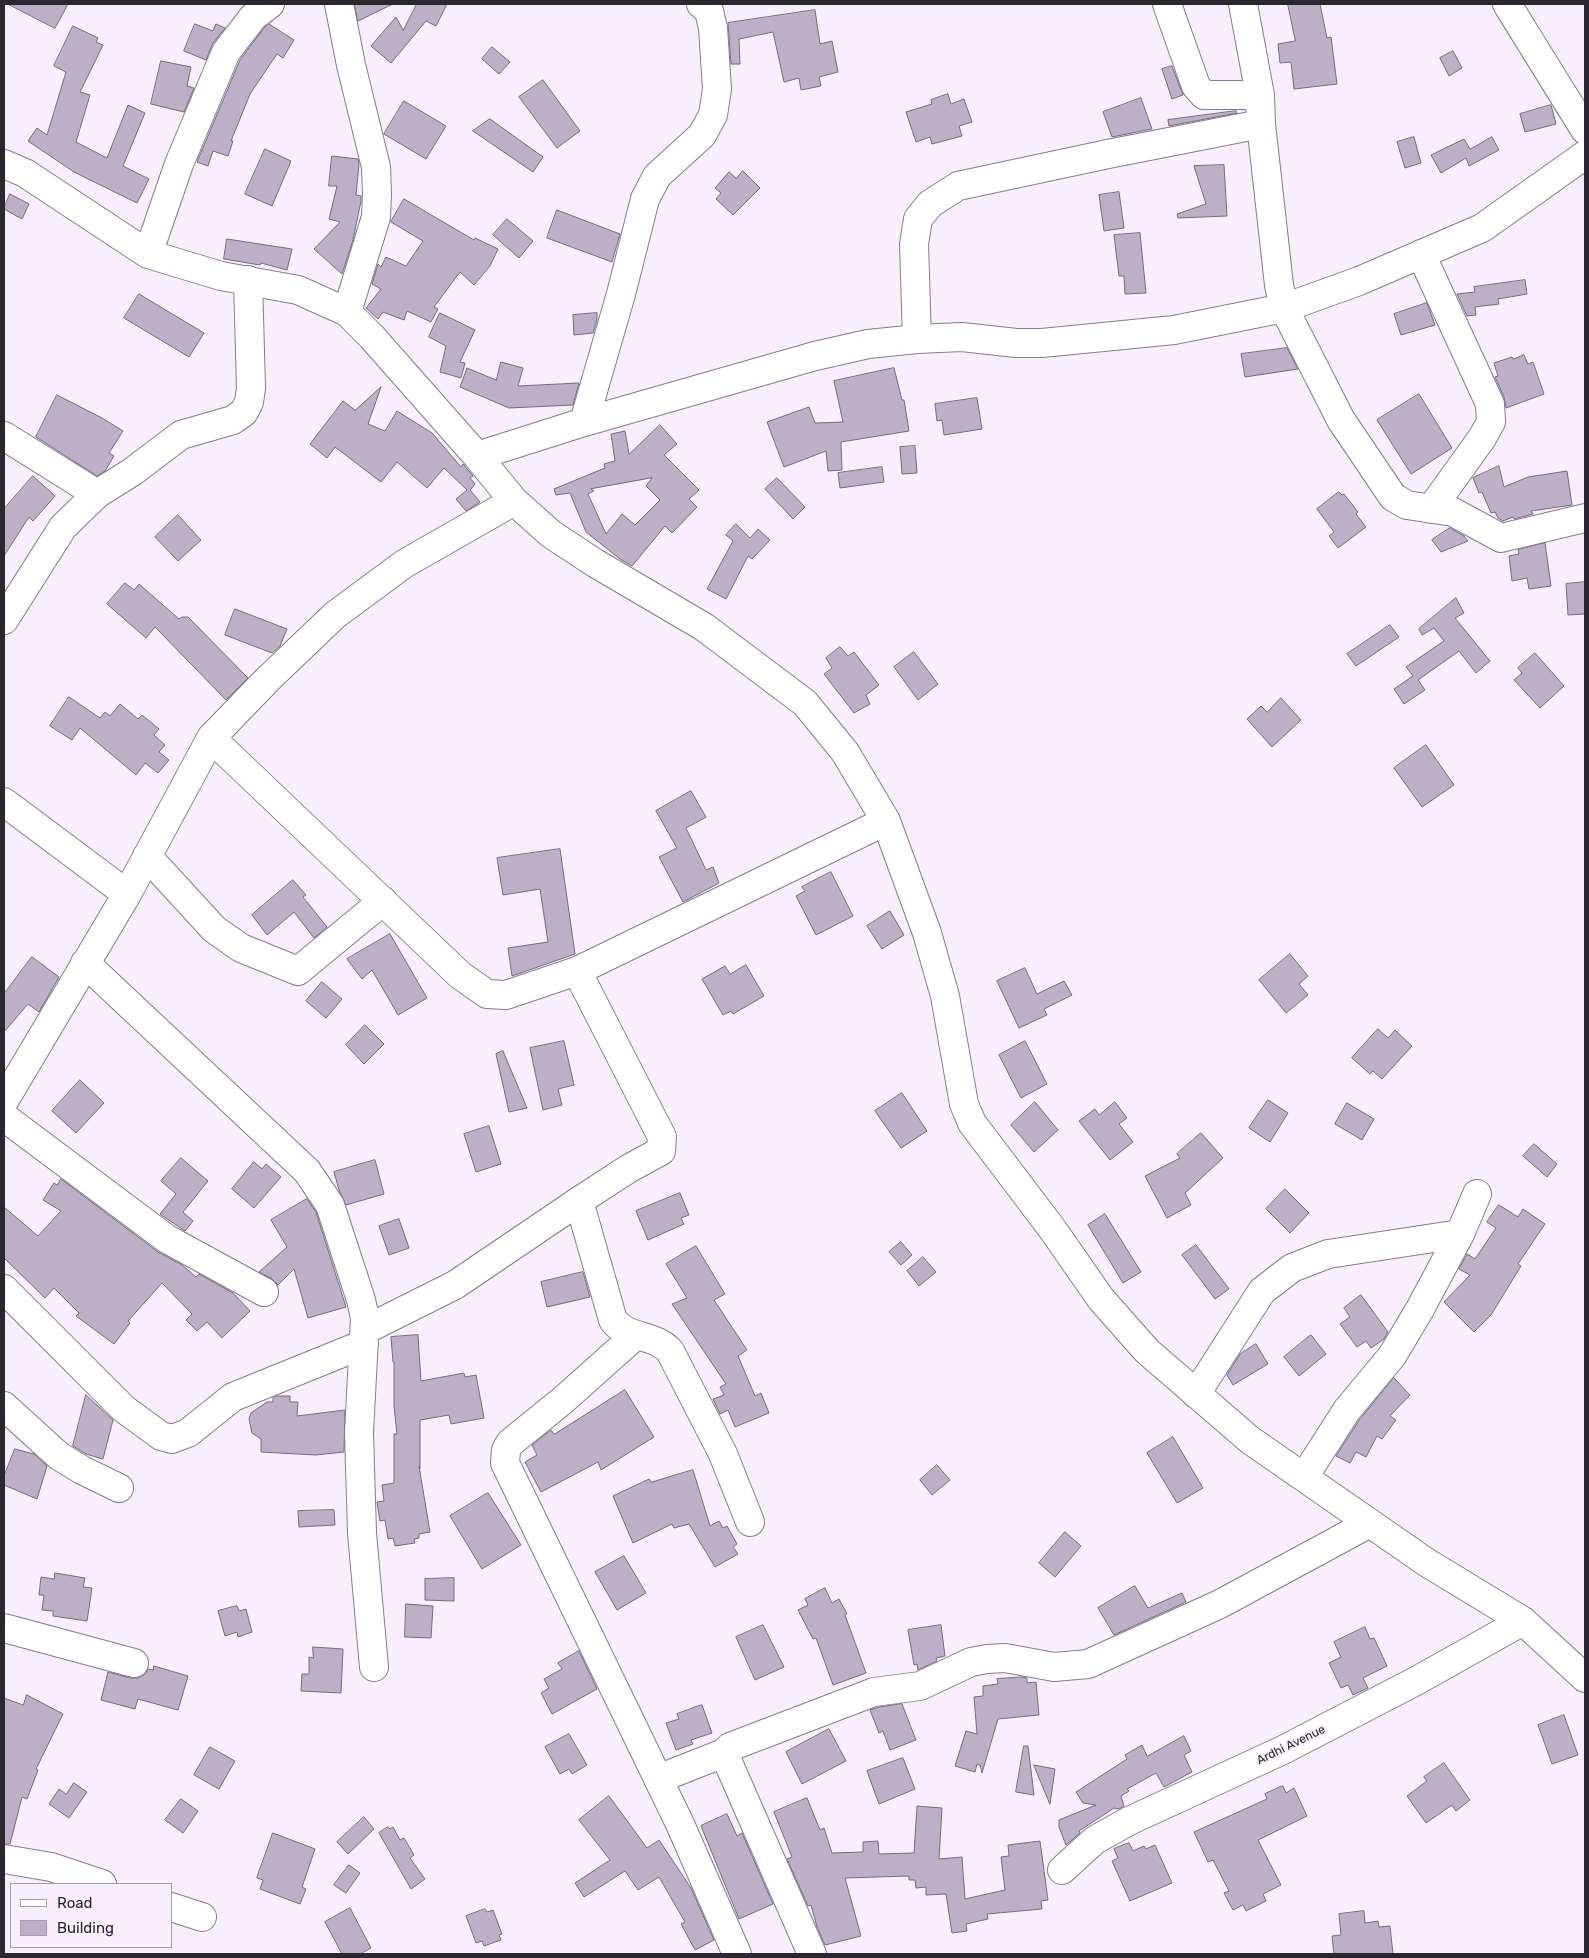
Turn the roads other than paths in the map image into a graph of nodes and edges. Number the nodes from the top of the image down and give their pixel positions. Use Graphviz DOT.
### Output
graph roads {
  1 [pos="270,4"];
  2 [pos="339,4"];
  3 [pos="700,4"];
  4 [pos="1167,4"];
  5 [pos="1243,4"];
  6 [pos="1507,4"];
  7 [pos="1260,95"];
  8 [pos="1261,124"];
  9 [pos="1585,130"];
  10 [pos="1585,155"];
  11 [pos="4,164"];
  12 [pos="148,254"];
  13 [pos="1421,254"];
  14 [pos="248,280"];
  15 [pos="1284,308"];
  16 [pos="348,312"];
  17 [pos="918,338"];
  18 [pos="584,422"];
  19 [pos="4,436"];
  20 [pos="477,456"];
  21 [pos="97,494"];
  22 [pos="514,501"];
  23 [pos="1431,509"];
  24 [pos="1585,518"];
  25 [pos="4,620"];
  26 [pos="211,738"];
  27 [pos="4,802"];
  28 [pos="886,821"];
  29 [pos="147,856"];
  30 [pos="127,894"];
  31 [pos="383,901"];
  32 [pos="85,963"];
  33 [pos="577,971"];
  34 [pos="4,1101"];
  35 [pos="4,1117"];
  36 [pos="1477,1194"];
  37 [pos="578,1201"];
  38 [pos="1460,1234"];
  39 [pos="4,1289"];
  40 [pos="264,1292"];
  41 [pos="636,1335"];
  42 [pos="365,1337"];
  43 [pos="1196,1394"];
  44 [pos="4,1406"];
  45 [pos="1304,1477"];
  46 [pos="119,1488"];
  47 [pos="750,1522"];
  48 [pos="1370,1522"];
  49 [pos="1523,1621"];
  50 [pos="4,1628"];
  51 [pos="134,1663"];
  52 [pos="374,1667"];
  53 [pos="1585,1678"];
  54 [pos="724,1753"];
  55 [pos="658,1779"];
  56 [pos="4,1859"];
  57 [pos="1062,1870"];
  58 [pos="99,1883"];
  59 [pos="172,1907"];
  60 [pos="202,1917"];
  61 [pos="737,1954"];
  62 [pos="812,1954"];
  1 -- 12 [label="street"];
  2 -- 16 [label="street"];
  3 -- 18 [label="street"];
  4 -- 7 [label="street"];
  5 -- 7 [label="street"];
  6 -- 9 [label="street"];
  7 -- 8 [label="street"];
  8 -- 15 [label="street"];
  8 -- 17 [label="street"];
  10 -- 13 [label="street"];
  11 -- 12 [label="street"];
  12 -- 14 [label="street"];
  13 -- 15 [label="street"];
  13 -- 23 [label="street"];
  14 -- 16 [label="street"];
  14 -- 21 [label="street"];
  15 -- 17 [label="street"];
  15 -- 23 [label="street"];
  16 -- 20 [label="street"];
  17 -- 18 [label="street"];
  18 -- 20 [label="street"];
  19 -- 21 [label="street"];
  20 -- 22 [label="street"];
  21 -- 25 [label="street"];
  22 -- 26 [label="street"];
  22 -- 28 [label="street"];
  23 -- 24 [label="street"];
  26 -- 29 [label="street"];
  26 -- 31 [label="street"];
  27 -- 30 [label="street"];
  28 -- 33 [label="street"];
  28 -- 43 [label="street"];
  29 -- 30 [label="street"];
  29 -- 31 [label="street"];
  30 -- 32 [label="street"];
  31 -- 33 [label="street"];
  32 -- 34 [label="street"];
  32 -- 42 [label="street"];
  33 -- 37 [label="street"];
  35 -- 40 [label="street"];
  36 -- 38 [label="street"];
  37 -- 41 [label="street"];
  37 -- 42 [label="street"];
  38 -- 43 [label="street"];
  38 -- 45 [label="street"];
  39 -- 42 [label="street"];
  41 -- 47 [label="street"];
  41 -- 55 [label="street"];
  42 -- 52 [label="street"];
  43 -- 45 [label="street"];
  44 -- 46 [label="street"];
  45 -- 48 [label="street"];
  48 -- 49 [label="street"];
  48 -- 54 [label="street"];
  49 -- 53 [label="street"];
  49 -- 57 [label="street, Ardhi Avenue"];
  50 -- 51 [label="street"];
  54 -- 55 [label="street"];
  54 -- 62 [label="street"];
  55 -- 61 [label="street"];
  56 -- 58 [label="street"];
  59 -- 60 [label="street"];
}
